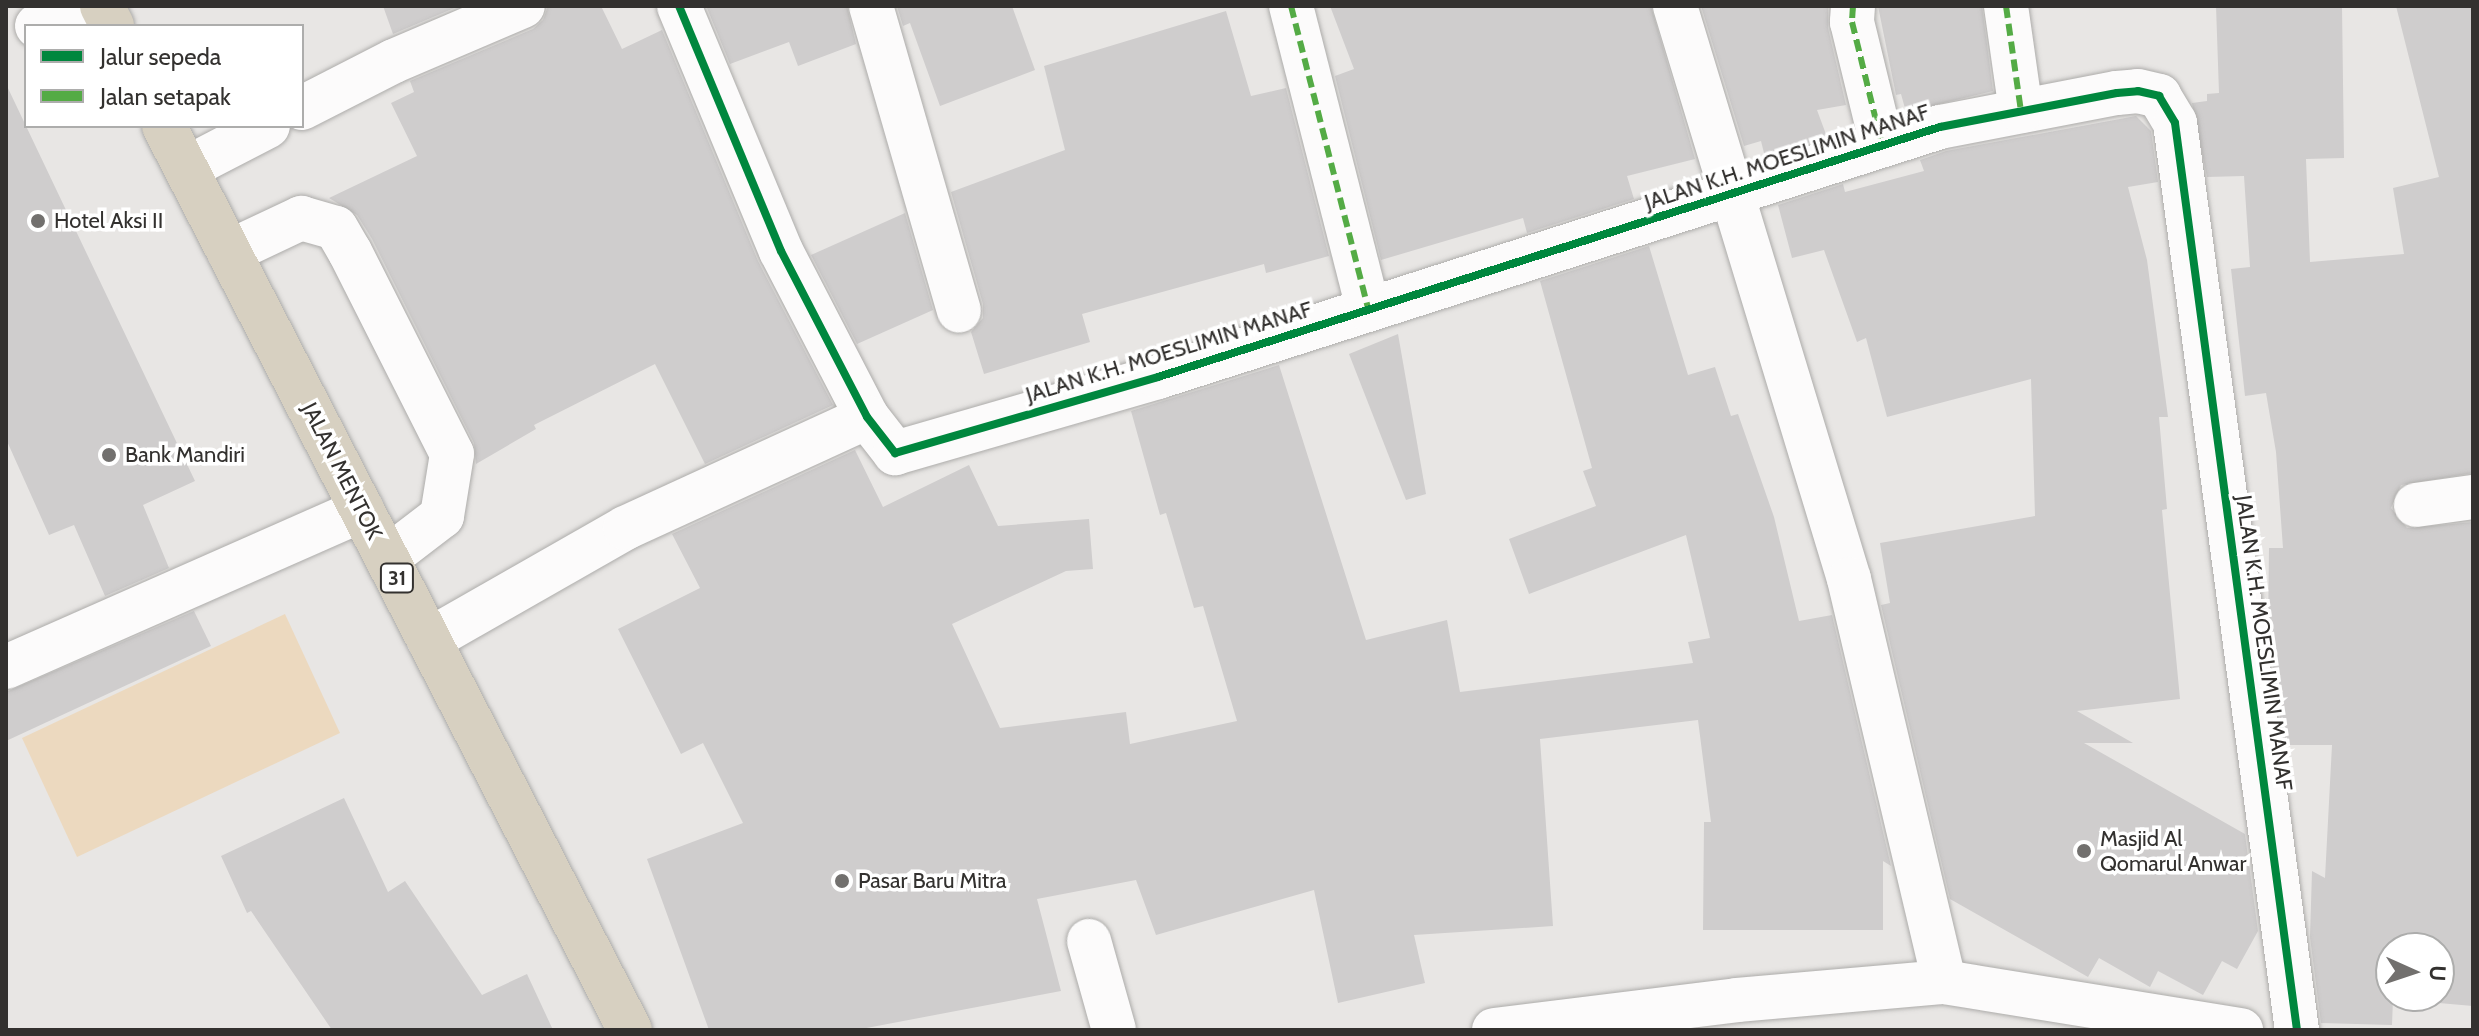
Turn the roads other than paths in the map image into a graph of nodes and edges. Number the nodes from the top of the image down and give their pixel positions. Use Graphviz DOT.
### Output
graph roads {
  1 [pos="75,6"];
  2 [pos="102,6"];
  3 [pos="523,6"];
  4 [pos="679,6"];
  5 [pos="871,6"];
  6 [pos="1291,6"];
  7 [pos="1675,6"];
  8 [pos="1853,6"];
  9 [pos="2006,6"];
  10 [pos="41,24"];
  11 [pos="111,24"];
  12 [pos="24,33"];
  13 [pos="6,43"];
  14 [pos="304,107"];
  15 [pos="2021,111"];
  16 [pos="165,128"];
  17 [pos="264,128"];
  18 [pos="1882,145"];
  19 [pos="187,168"];
  20 [pos="1731,191"];
  21 [pos="229,252"];
  22 [pos="1368,309"];
  23 [pos="959,311"];
  24 [pos="867,417"];
  25 [pos="2473,497"];
  26 [pos="2416,505"];
  27 [pos="362,510"];
  28 [pos="387,558"];
  29 [pos="429,640"];
  30 [pos="6,667"];
  31 [pos="1089,941"];
  32 [pos="1944,982"];
  33 [pos="630,1030"];
  34 [pos="1114,1030"];
  35 [pos="1494,1030"];
  36 [pos="2241,1030"];
  37 [pos="2297,1030"];
  1 -- 10 [label="street"];
  2 -- 11 [label="highway"];
  3 -- 14 [label="street"];
  4 -- 24 [label="street"];
  5 -- 23 [label="street"];
  6 -- 22 [label="street"];
  7 -- 20 [label="street"];
  8 -- 18 [label="street"];
  9 -- 15 [label="street"];
  12 -- 13 [label="street"];
  15 -- 18 [label="street, JALAN K.H. MOESLIMIN MANAF"];
  15 -- 37 [label="street, JALAN K.H. MOESLIMIN MANAF"];
  16 -- 19 [label="highway, JALAN MENTOK / 31"];
  17 -- 19 [label="street"];
  18 -- 20 [label="street, JALAN K.H. MOESLIMIN MANAF"];
  19 -- 21 [label="highway, JALAN MENTOK / 31"];
  20 -- 22 [label="street, JALAN K.H. MOESLIMIN MANAF"];
  20 -- 32 [label="street"];
  21 -- 27 [label="highway, JALAN MENTOK / 31"];
  21 -- 28 [label="street"];
  22 -- 24 [label="street, JALAN K.H. MOESLIMIN MANAF"];
  24 -- 29 [label="street"];
  25 -- 26 [label="street"];
  27 -- 28 [label="highway, JALAN MENTOK / 31"];
  27 -- 30 [label="street"];
  28 -- 29 [label="highway, JALAN MENTOK / 31"];
  29 -- 33 [label="highway, JALAN MENTOK / 31"];
  31 -- 34 [label="street"];
  32 -- 35 [label="street"];
  32 -- 36 [label="street"];
}
